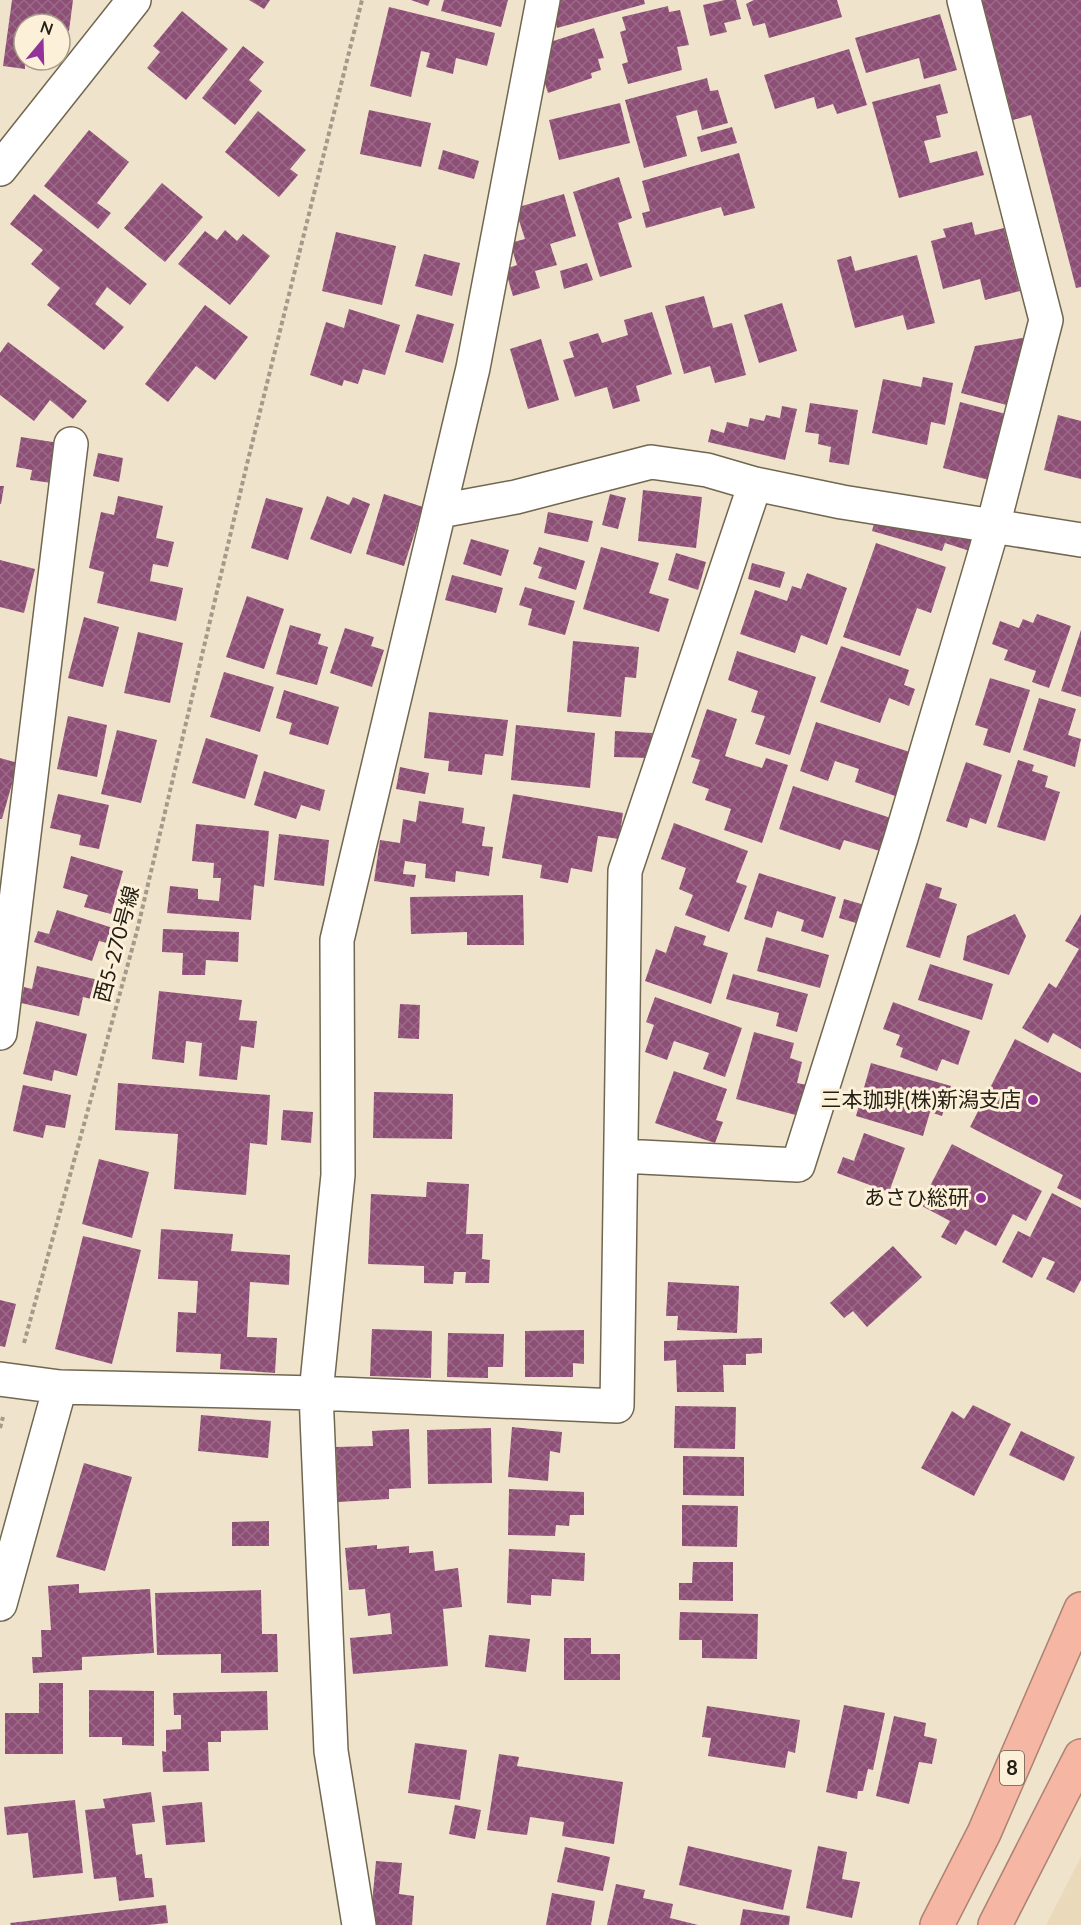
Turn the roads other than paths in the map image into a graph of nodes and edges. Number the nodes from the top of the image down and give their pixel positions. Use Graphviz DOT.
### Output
graph roads {
  1 [pos="134,0"];
  2 [pos="543,0"];
  3 [pos="964,0"];
  4 [pos="0,169"];
  5 [pos="71,444"];
  6 [pos="754,484"];
  7 [pos="440,511"];
  8 [pos="993,526"];
  9 [pos="1081,540"];
  10 [pos="0,1033"];
  11 [pos="622,1156"];
  12 [pos="7,1380"];
  13 [pos="60,1387"];
  14 [pos="315,1394"];
  15 [pos="0,1604"];
  16 [pos="1081,1609"];
  17 [pos="1081,1756"];
  18 [pos="358,1925"];
  19 [pos="937,1925"];
  20 [pos="995,1925"];
  1 -- 4 [label="street"];
  2 -- 7 [label="street"];
  3 -- 8 [label="street"];
  5 -- 10 [label="street"];
  6 -- 7 [label="street"];
  6 -- 8 [label="street"];
  6 -- 11 [label="street"];
  7 -- 14 [label="street"];
  8 -- 9 [label="street"];
  8 -- 11 [label="street"];
  11 -- 14 [label="street"];
  12 -- 13 [label="street"];
  13 -- 14 [label="street"];
  13 -- 15 [label="street"];
  14 -- 18 [label="street"];
  16 -- 19 [label="highway, 8"];
  17 -- 20 [label="highway"];
}
